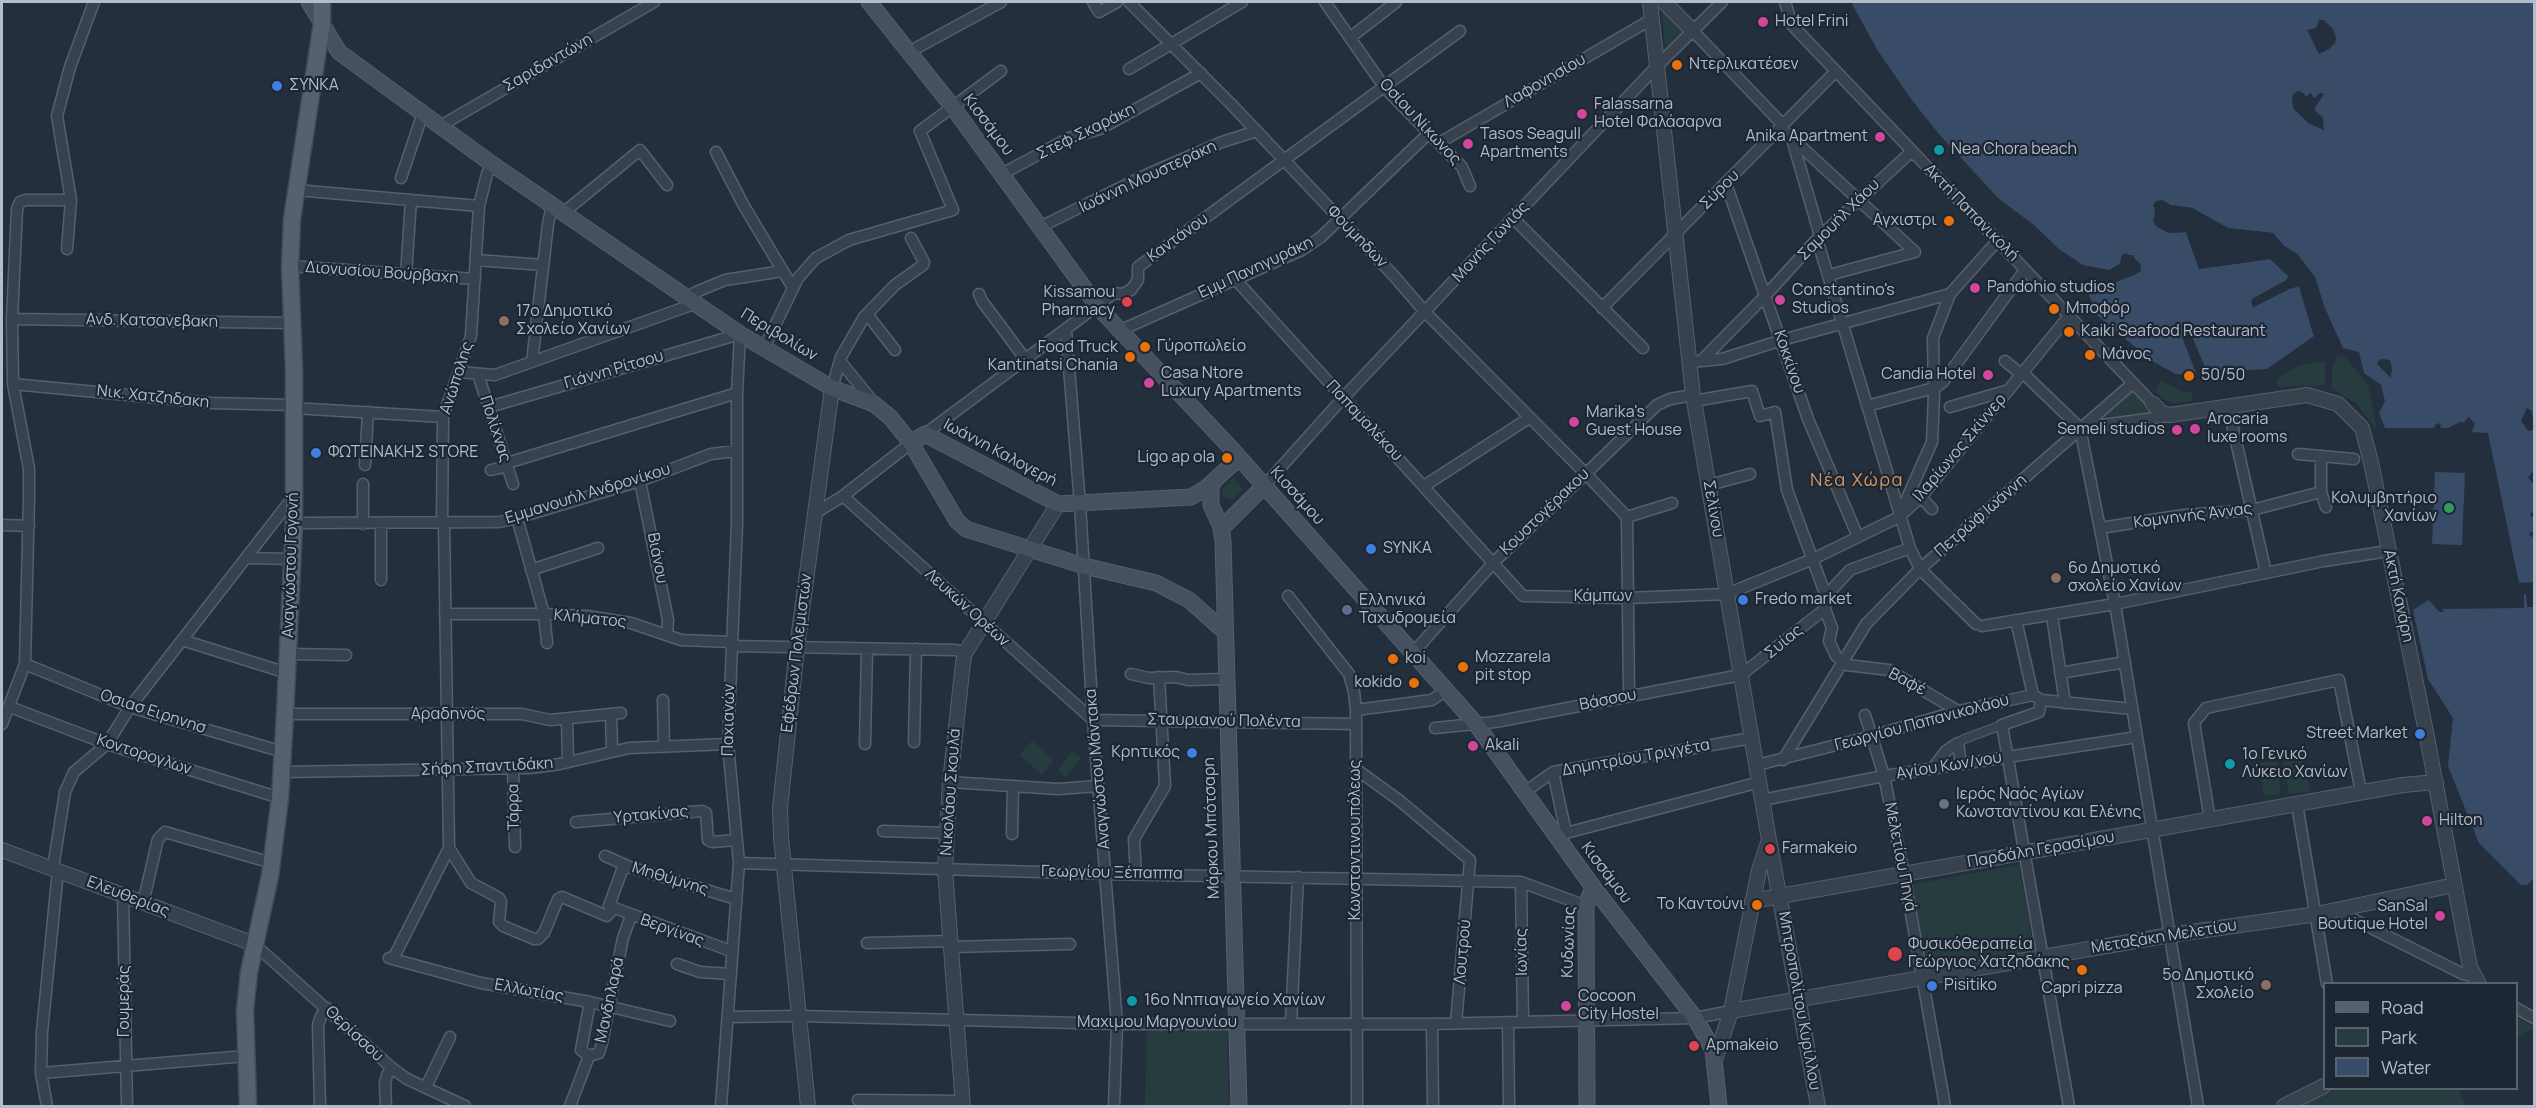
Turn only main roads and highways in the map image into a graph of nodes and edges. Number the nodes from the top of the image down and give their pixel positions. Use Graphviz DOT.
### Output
graph roads {
  1 [pos="309,2"];
  2 [pos="322,2"];
  3 [pos="333,2"];
  4 [pos="869,2"];
  5 [pos="322,23"];
  6 [pos="911,443"];
  7 [pos="1239,458"];
  8 [pos="1214,481"];
  9 [pos="1264,486"];
  10 [pos="1191,497"];
  11 [pos="1213,506"];
  12 [pos="1225,525"];
  13 [pos="1223,549"];
  14 [pos="1225,632"];
  15 [pos="1593,887"];
  16 [pos="248,1107"];
  17 [pos="1239,1107"];
  18 [pos="1587,1107"];
  19 [pos="1719,1107"];
  1 -- 5 [label="main road, Περιβολίων"];
  2 -- 5 [label="main road, Αναγνώστου Γογονή"];
  3 -- 5 [label="main road, Αναγνώστου Γογονή"];
  4 -- 7 [label="main road, Κισσάμου"];
  5 -- 6 [label="main road, Περιβολίων"];
  5 -- 16 [label="main road, Αναγνώστου Γογονή"];
  6 -- 10 [label="main road, Ιωάννη Καλογερή"];
  6 -- 14 [label="main road, Περιβολίων"];
  7 -- 8 [label="main road"];
  7 -- 9 [label="main road, Κισσάμου"];
  8 -- 10 [label="main road"];
  8 -- 11 [label="main road"];
  9 -- 12 [label="main road"];
  9 -- 15 [label="main road, Κισσάμου"];
  10 -- 11 [label="main road"];
  11 -- 12 [label="main road"];
  11 -- 13 [label="main road, Μάρκου Μπότσαρη"];
  12 -- 13 [label="main road, Μάρκου Μπότσαρη"];
  13 -- 14 [label="main road, Μάρκου Μπότσαρη"];
  14 -- 17 [label="main road, Μάρκου Μπότσαρη"];
  15 -- 18 [label="main road, Κυδωνίας"];
  15 -- 19 [label="main road, Κισσάμου"];
}
